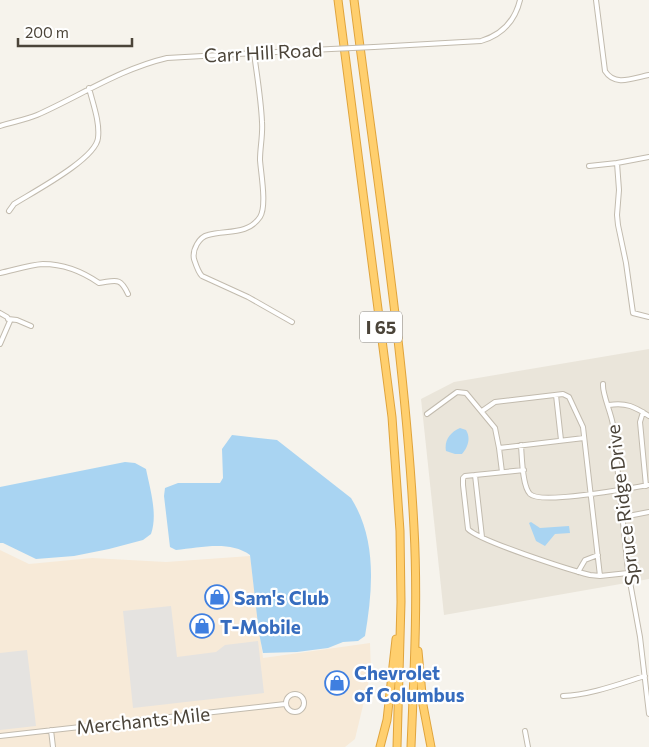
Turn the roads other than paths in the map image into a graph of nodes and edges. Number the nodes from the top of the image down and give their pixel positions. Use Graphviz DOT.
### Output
graph roads {
  1 [pos="338,0"];
  2 [pos="354,0"];
  3 [pos="520,0"];
  4 [pos="596,0"];
  5 [pos="254,54"];
  6 [pos="649,76"];
  7 [pos="89,88"];
  8 [pos="0,126"];
  9 [pos="649,157"];
  10 [pos="617,163"];
  11 [pos="589,166"];
  12 [pos="9,211"];
  13 [pos="0,273"];
  14 [pos="128,294"];
  15 [pos="0,313"];
  16 [pos="649,317"];
  17 [pos="8,319"];
  18 [pos="292,322"];
  19 [pos="31,326"];
  20 [pos="0,344"];
  21 [pos="604,384"];
  22 [pos="556,395"];
  23 [pos="609,405"];
  24 [pos="482,411"];
  25 [pos="643,412"];
  26 [pos="427,414"];
  27 [pos="649,416"];
  28 [pos="584,438"];
  29 [pos="561,440"];
  30 [pos="521,445"];
  31 [pos="499,448"];
  32 [pos="524,470"];
  33 [pos="502,472"];
  34 [pos="475,475"];
  35 [pos="648,486"];
  36 [pos="620,490"];
  37 [pos="591,494"];
  38 [pos="649,512"];
  39 [pos="622,517"];
  40 [pos="482,538"];
  41 [pos="598,555"];
  42 [pos="578,572"];
  43 [pos="628,573"];
  44 [pos="600,576"];
  45 [pos="401,602"];
  46 [pos="415,623"];
  47 [pos="645,676"];
  48 [pos="647,688"];
  49 [pos="563,696"];
  50 [pos="286,704"];
  51 [pos="649,714"];
  52 [pos="51,730"];
  53 [pos="525,731"];
  54 [pos="0,736"];
  55 [pos="53,747"];
  56 [pos="380,747"];
  57 [pos="397,747"];
  58 [pos="411,747"];
  59 [pos="431,747"];
  60 [pos="528,747"];
  1 -- 45 [label="highway, I 65"];
  2 -- 46 [label="highway, I 65"];
  3 -- 5 [label="street, Carr Hill Road, bridge"];
  4 -- 6 [label="street"];
  5 -- 7 [label="street, Carr Hill Road"];
  5 -- 18 [label="street"];
  7 -- 8 [label="street, Carr Hill Road"];
  7 -- 12 [label="street"];
  9 -- 10 [label="street"];
  10 -- 11 [label="street"];
  10 -- 16 [label="street"];
  13 -- 14 [label="street"];
  15 -- 17 [label="street"];
  17 -- 19 [label="street"];
  17 -- 20 [label="street"];
  21 -- 23 [label="street, Spruce Ridge Drive"];
  22 -- 24 [label="street"];
  22 -- 28 [label="street"];
  22 -- 29 [label="street"];
  23 -- 25 [label="street"];
  23 -- 36 [label="street, Spruce Ridge Drive"];
  24 -- 26 [label="street"];
  24 -- 31 [label="street"];
  25 -- 27 [label="street"];
  25 -- 35 [label="street"];
  28 -- 29 [label="street"];
  28 -- 37 [label="street"];
  29 -- 30 [label="street"];
  30 -- 31 [label="street"];
  30 -- 32 [label="street"];
  31 -- 33 [label="street"];
  32 -- 33 [label="street"];
  32 -- 37 [label="street"];
  33 -- 34 [label="street"];
  34 -- 40 [label="street"];
  34 -- 40 [label="street"];
  35 -- 36 [label="street"];
  36 -- 37 [label="street"];
  36 -- 39 [label="street, Spruce Ridge Drive"];
  37 -- 41 [label="street"];
  38 -- 39 [label="street"];
  39 -- 43 [label="street, Spruce Ridge Drive"];
  40 -- 42 [label="street"];
  41 -- 42 [label="street"];
  41 -- 44 [label="street"];
  42 -- 44 [label="street"];
  43 -- 44 [label="street"];
  43 -- 47 [label="street, Spruce Ridge Drive"];
  45 -- 56 [label="highway"];
  45 -- 57 [label="highway, I 65"];
  46 -- 58 [label="highway, I 65"];
  46 -- 59 [label="highway"];
  47 -- 48 [label="street, Spruce Ridge Drive"];
  47 -- 49 [label="street"];
  48 -- 51 [label="street, Spruce Ridge Drive"];
  50 -- 50 [label="street, Merchants Mile"];
  50 -- 52 [label="street, Merchants Mile"];
  52 -- 54 [label="street, Merchants Mile"];
  52 -- 55 [label="street"];
  53 -- 60 [label="street"];
}
